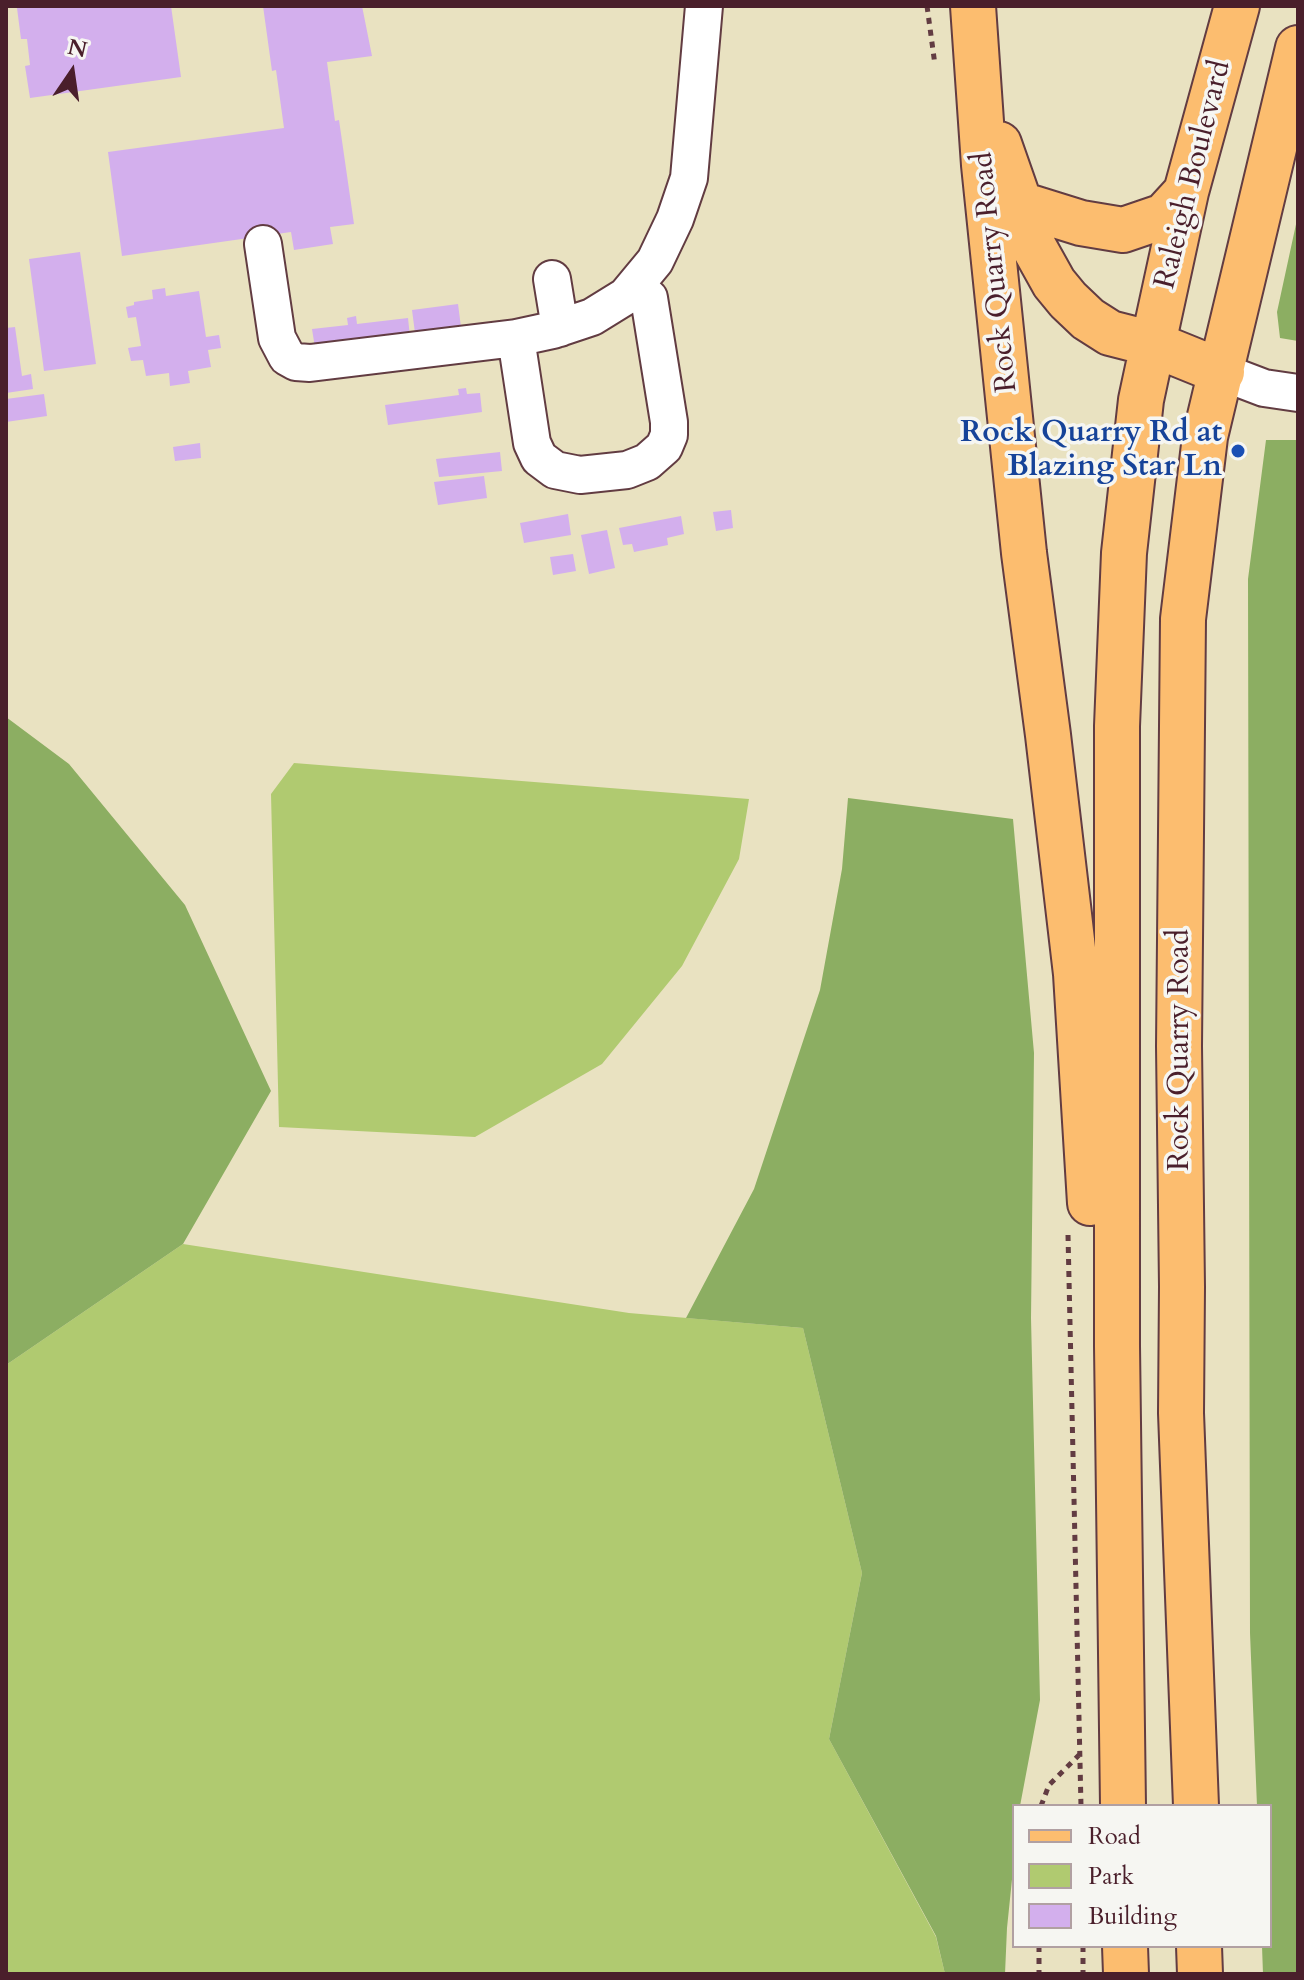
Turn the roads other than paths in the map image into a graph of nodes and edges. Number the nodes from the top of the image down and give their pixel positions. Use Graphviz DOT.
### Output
graph roads {
  1 [pos="704,6"];
  2 [pos="973,6"];
  3 [pos="1237,6"];
  4 [pos="1298,48"];
  5 [pos="981,104"];
  6 [pos="1186,192"];
  7 [pos="1020,204"];
  8 [pos="263,244"];
  9 [pos="552,279"];
  10 [pos="635,286"];
  11 [pos="560,328"];
  12 [pos="516,338"];
  13 [pos="1153,344"];
  14 [pos="1222,372"];
  15 [pos="1298,393"];
  16 [pos="1117,1346"];
  17 [pos="1123,1804"];
  18 [pos="1196,1804"];
  19 [pos="1125,1948"];
  20 [pos="1199,1948"];
  21 [pos="1126,1974"];
  22 [pos="1200,1974"];
  1 -- 10 [label="street"];
  2 -- 5 [label="main road, Rock Quarry Road"];
  3 -- 6 [label="main road, Raleigh Boulevard"];
  4 -- 14 [label="main road"];
  5 -- 7 [label="main road, Rock Quarry Road"];
  5 -- 16 [label="main road, Rock Quarry Road"];
  6 -- 7 [label="main road"];
  6 -- 13 [label="main road, Raleigh Boulevard"];
  7 -- 13 [label="main road, Rock Quarry Road"];
  8 -- 12 [label="street"];
  9 -- 11 [label="street"];
  10 -- 11 [label="street"];
  10 -- 12 [label="street"];
  11 -- 12 [label="street"];
  13 -- 14 [label="main road, Rock Quarry Road"];
  13 -- 16 [label="main road, Rock Quarry Road"];
  14 -- 15 [label="street"];
  14 -- 18 [label="main road, Rock Quarry Road"];
  16 -- 17 [label="main road, Rock Quarry Road"];
  19 -- 21 [label="main road"];
  20 -- 22 [label="main road"];
}
